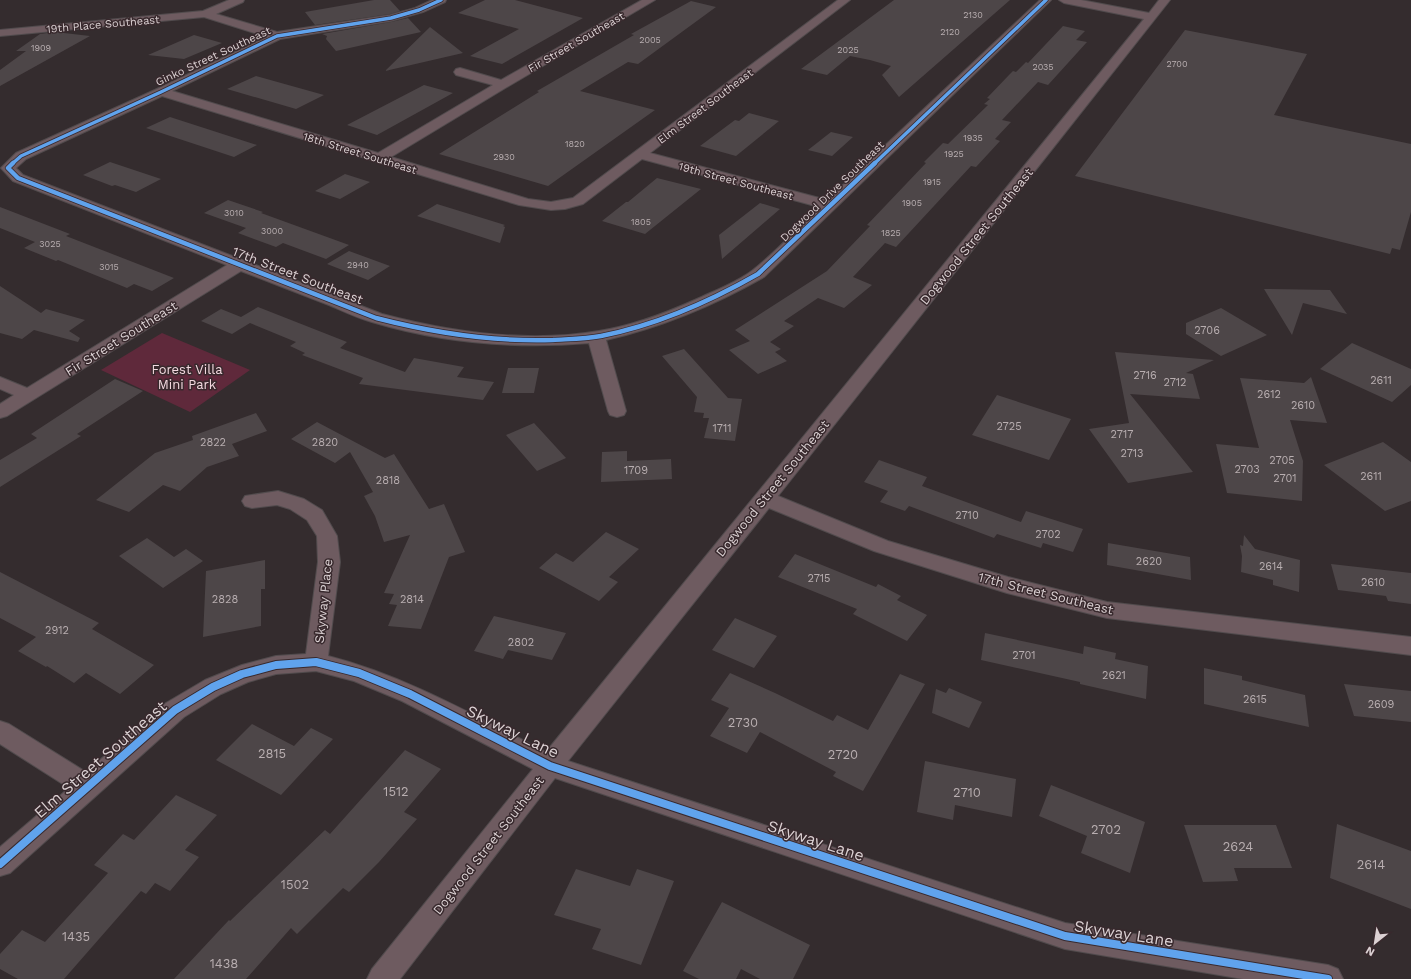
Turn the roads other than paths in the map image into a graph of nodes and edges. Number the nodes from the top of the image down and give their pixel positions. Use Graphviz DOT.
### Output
graph roads {
  1 [pos="239,0"];
  2 [pos="441,0"];
  3 [pos="650,0"];
  4 [pos="845,0"];
  5 [pos="1046,0"];
  6 [pos="1064,0"];
  7 [pos="1165,0"];
  8 [pos="205,14"];
  9 [pos="1151,17"];
  10 [pos="0,34"];
  11 [pos="277,36"];
  12 [pos="460,72"];
  13 [pos="503,84"];
  14 [pos="161,92"];
  15 [pos="641,155"];
  16 [pos="379,159"];
  17 [pos="8,168"];
  18 [pos="561,206"];
  19 [pos="831,206"];
  20 [pos="241,264"];
  21 [pos="596,337"];
  22 [pos="0,382"];
  23 [pos="28,395"];
  24 [pos="617,411"];
  25 [pos="0,412"];
  26 [pos="764,498"];
  27 [pos="252,501"];
  28 [pos="1411,646"];
  29 [pos="316,662"];
  30 [pos="0,730"];
  31 [pos="550,766"];
  32 [pos="87,786"];
  33 [pos="0,864"];
  34 [pos="382,979"];
  35 [pos="1328,979"];
  1 -- 8 [label="street"];
  2 -- 11 [label="street, Ginko Street Southeast"];
  3 -- 13 [label="street, Fir Street Southeast"];
  4 -- 15 [label="street, Elm Street Southeast"];
  5 -- 19 [label="street, Dogwood Drive Southeast"];
  6 -- 9 [label="street"];
  7 -- 9 [label="street, Dogwood Street Southeast"];
  8 -- 10 [label="street, 19th Place Southeast"];
  8 -- 11 [label="street"];
  9 -- 26 [label="street, Dogwood Street Southeast"];
  11 -- 14 [label="street, Ginko Street Southeast"];
  12 -- 13 [label="street"];
  13 -- 16 [label="street, Fir Street Southeast"];
  14 -- 16 [label="street, 18th Street Southeast"];
  14 -- 17 [label="street, Ginko Street Southeast"];
  15 -- 18 [label="street, Elm Street Southeast"];
  15 -- 19 [label="street, 19th Street Southeast"];
  16 -- 18 [label="street, 18th Street Southeast"];
  17 -- 20 [label="street, 17th Street Southeast"];
  19 -- 21 [label="street, Dogwood Drive Southeast"];
  20 -- 21 [label="street, 17th Street Southeast"];
  20 -- 23 [label="street, Fir Street Southeast"];
  21 -- 24 [label="street"];
  22 -- 23 [label="street"];
  23 -- 25 [label="street, Fir Street Southeast"];
  26 -- 28 [label="street, 17th Street Southeast"];
  26 -- 31 [label="street, Dogwood Street Southeast"];
  27 -- 29 [label="street, Skyway Place"];
  29 -- 31 [label="street, Skyway Lane"];
  29 -- 32 [label="street, Elm Street Southeast"];
  30 -- 32 [label="street"];
  31 -- 34 [label="street, Dogwood Street Southeast"];
  31 -- 35 [label="street, Skyway Lane"];
  32 -- 33 [label="street, Elm Street Southeast"];
}
